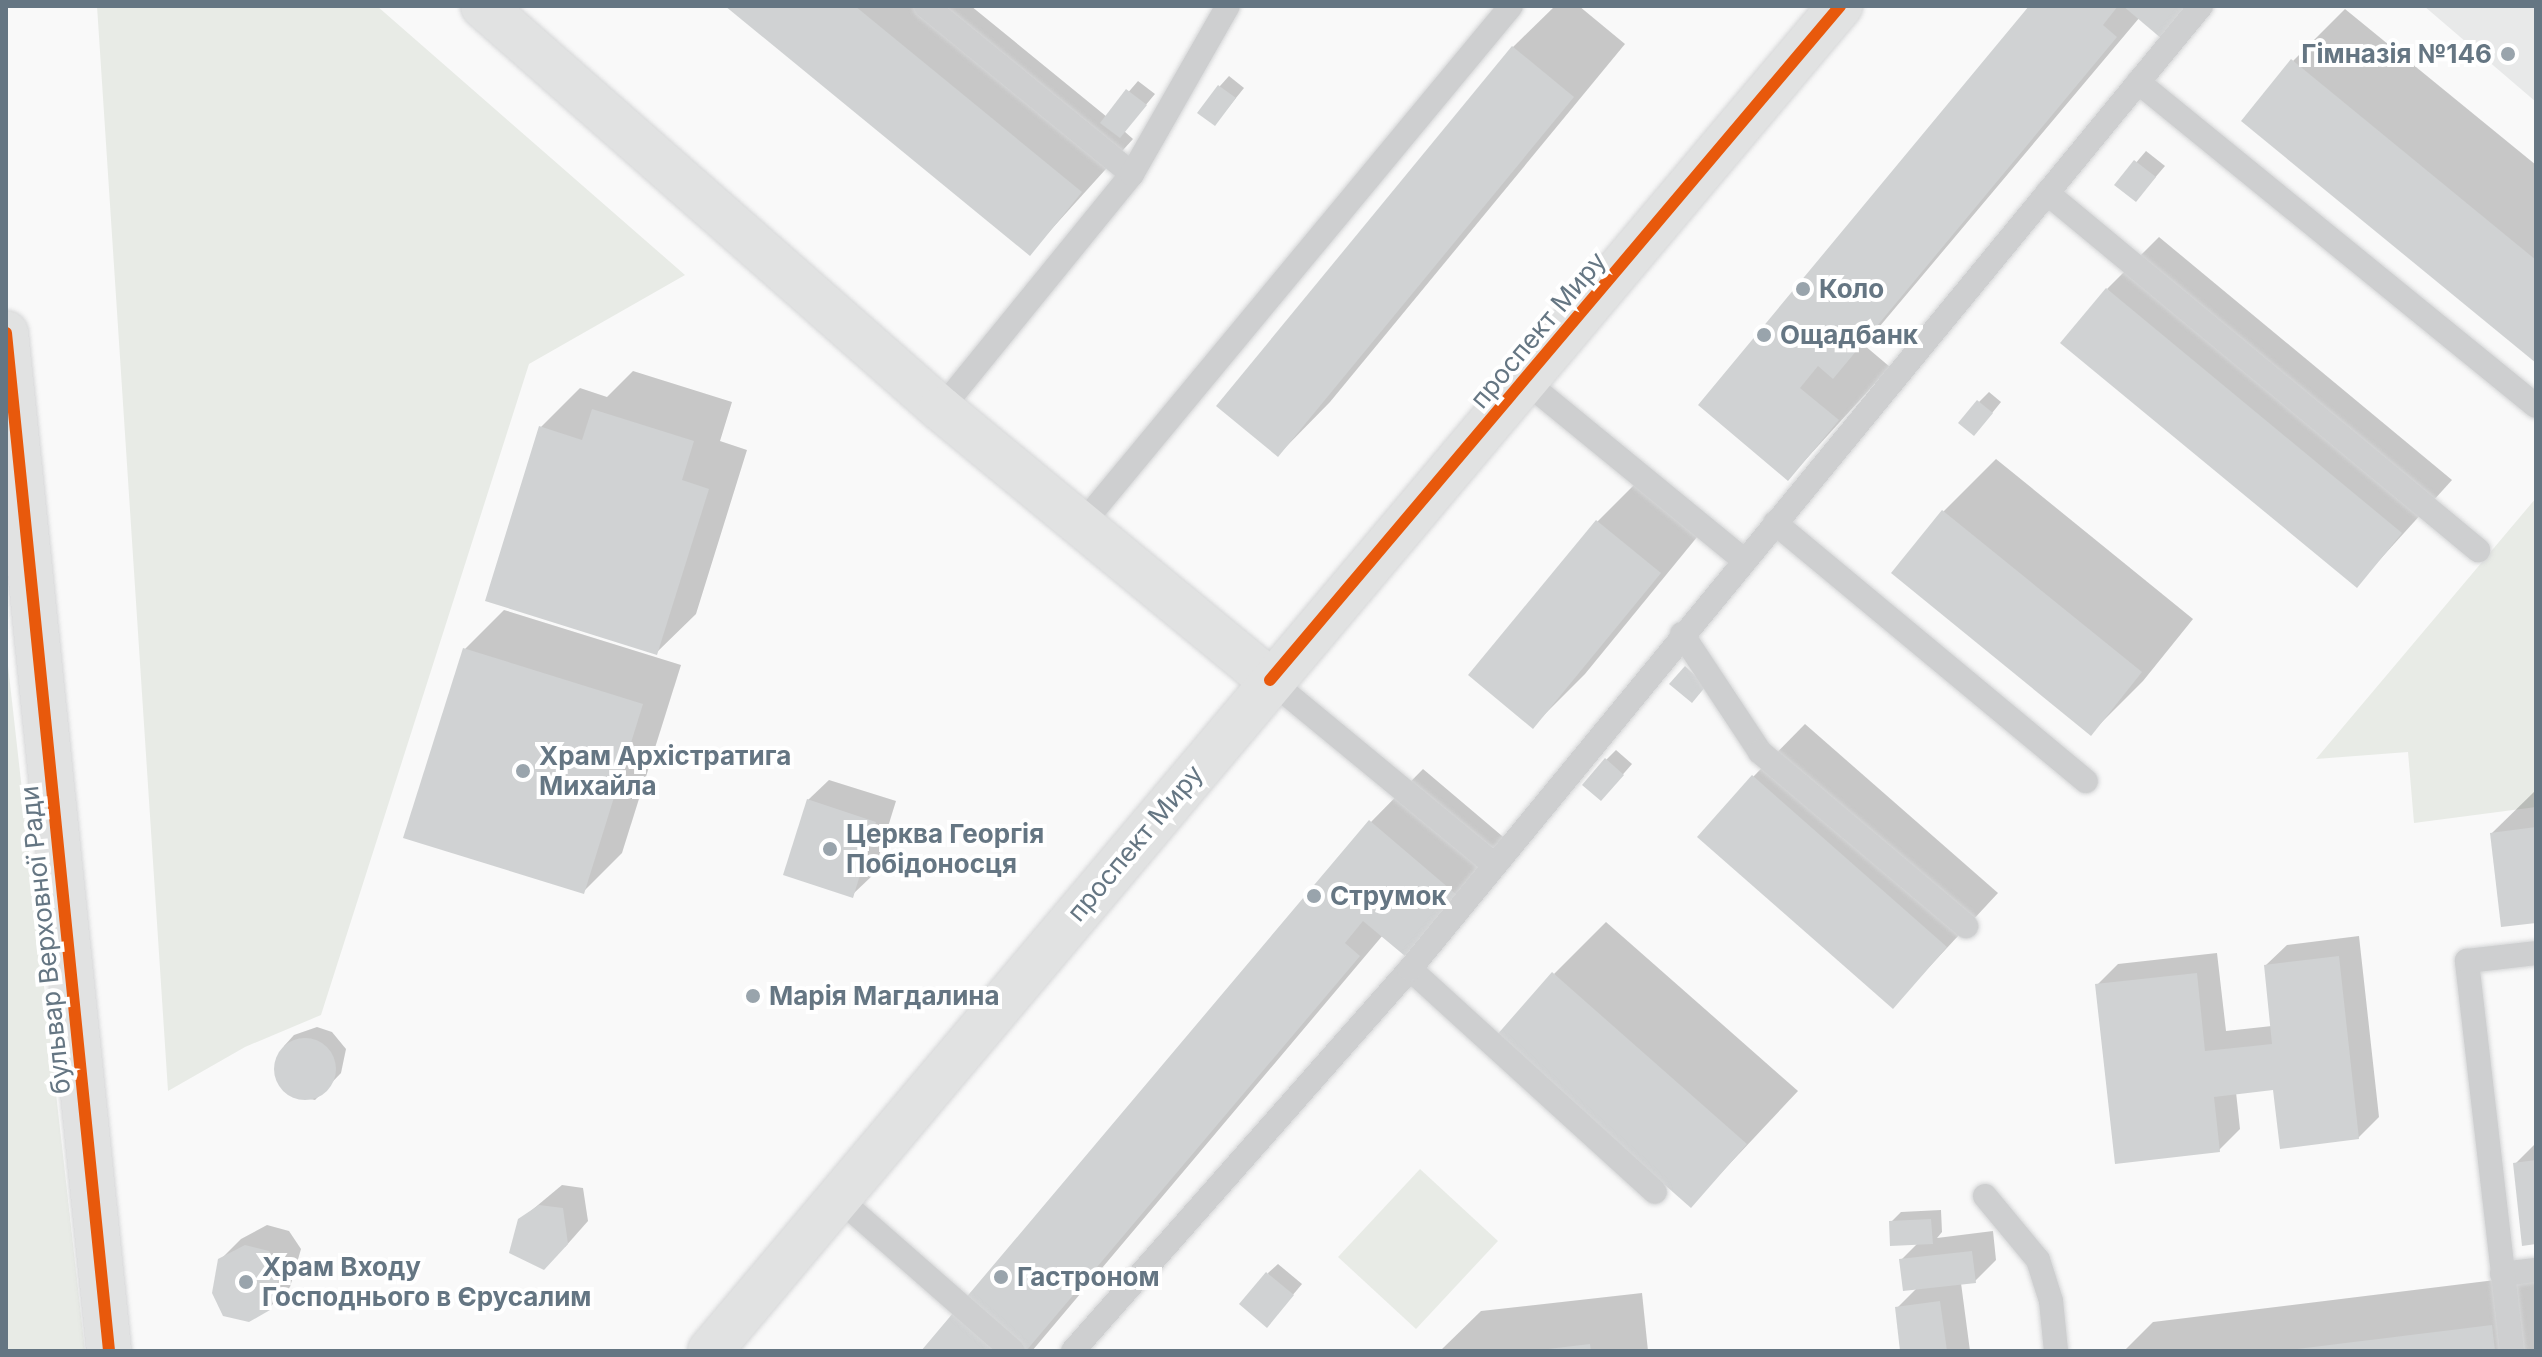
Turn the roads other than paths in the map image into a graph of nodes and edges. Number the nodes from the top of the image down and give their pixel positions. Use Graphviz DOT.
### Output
graph roads {
  1 [pos="483,6"];
  2 [pos="926,6"];
  3 [pos="1228,6"];
  4 [pos="1840,6"];
  5 [pos="2201,6"];
  6 [pos="1500,10"];
  7 [pos="2138,82"];
  8 [pos="1132,174"];
  9 [pos="2047,193"];
  10 [pos="6,333"];
  11 [pos="1525,381"];
  12 [pos="2536,406"];
  13 [pos="941,409"];
  14 [pos="1083,523"];
  15 [pos="1775,523"];
  16 [pos="2478,550"];
  17 [pos="1745,561"];
  18 [pos="1682,634"];
  19 [pos="1270,680"];
  20 [pos="2086,781"];
  21 [pos="1493,864"];
  22 [pos="1966,926"];
  23 [pos="2536,953"];
  24 [pos="1410,969"];
  25 [pos="1655,1192"];
  26 [pos="1985,1196"];
  27 [pos="838,1198"];
  28 [pos="2536,1270"];
  29 [pos="2502,1274"];
  30 [pos="109,1351"];
  31 [pos="710,1351"];
  32 [pos="1013,1351"];
  33 [pos="1073,1351"];
  34 [pos="2056,1351"];
  35 [pos="2512,1351"];
  1 -- 13 [label="main road"];
  2 -- 8 [label="lane"];
  3 -- 8 [label="lane"];
  4 -- 11 [label="main road, проспект Миру"];
  5 -- 7 [label="lane"];
  6 -- 14 [label="lane"];
  7 -- 9 [label="lane"];
  7 -- 12 [label="lane"];
  8 -- 13 [label="lane"];
  9 -- 15 [label="lane"];
  9 -- 16 [label="lane"];
  10 -- 30 [label="main road, бульвар Верховної Ради"];
  11 -- 17 [label="lane"];
  11 -- 19 [label="main road, проспект Миру"];
  13 -- 14 [label="main road"];
  14 -- 19 [label="main road"];
  15 -- 17 [label="lane"];
  15 -- 20 [label="lane"];
  17 -- 18 [label="lane"];
  18 -- 21 [label="lane"];
  18 -- 22 [label="lane"];
  19 -- 21 [label="lane"];
  19 -- 27 [label="main road, проспект Миру"];
  21 -- 24 [label="lane"];
  23 -- 29 [label="lane"];
  24 -- 25 [label="lane"];
  24 -- 33 [label="lane"];
  26 -- 34 [label="lane"];
  27 -- 31 [label="main road, проспект Миру"];
  27 -- 32 [label="lane"];
  28 -- 29 [label="lane"];
  29 -- 35 [label="lane"];
}
